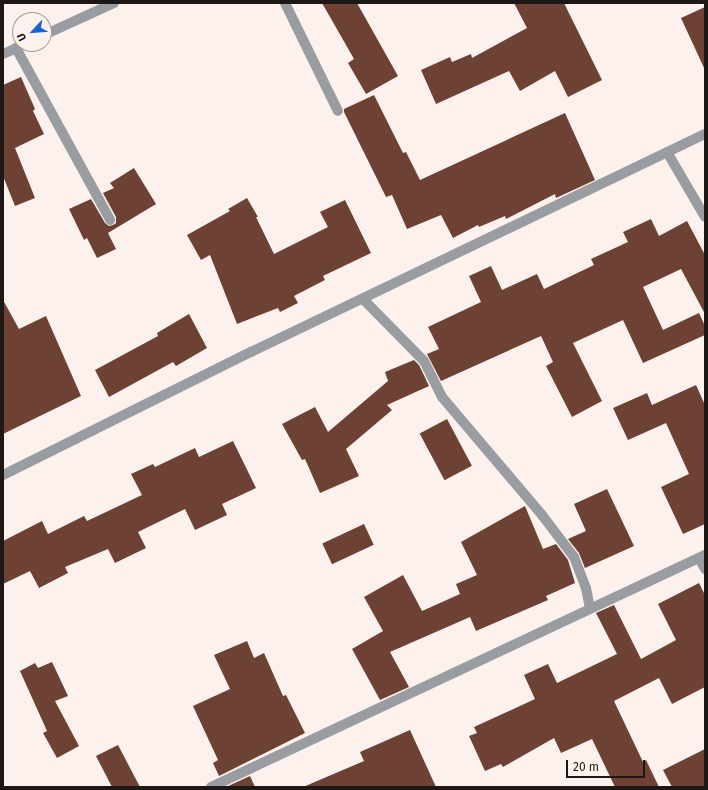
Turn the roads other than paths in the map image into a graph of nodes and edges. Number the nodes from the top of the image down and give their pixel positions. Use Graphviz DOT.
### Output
graph roads {
  1 [pos="114,3"];
  2 [pos="285,3"];
  3 [pos="52,31"];
  4 [pos="23,52"];
  5 [pos="338,111"];
  6 [pos="705,134"];
  7 [pos="667,152"];
  8 [pos="705,217"];
  9 [pos="110,220"];
  10 [pos="363,298"];
  11 [pos="3,475"];
  12 [pos="702,557"];
  13 [pos="705,569"];
  14 [pos="590,610"];
  15 [pos="212,787"];
  1 -- 3 [label="street"];
  2 -- 5 [label="street"];
  4 -- 9 [label="street"];
  6 -- 7 [label="street"];
  7 -- 8 [label="street"];
  7 -- 10 [label="street"];
  10 -- 11 [label="street"];
  10 -- 14 [label="street"];
  12 -- 13 [label="street"];
  12 -- 14 [label="street"];
  14 -- 15 [label="street"];
}
